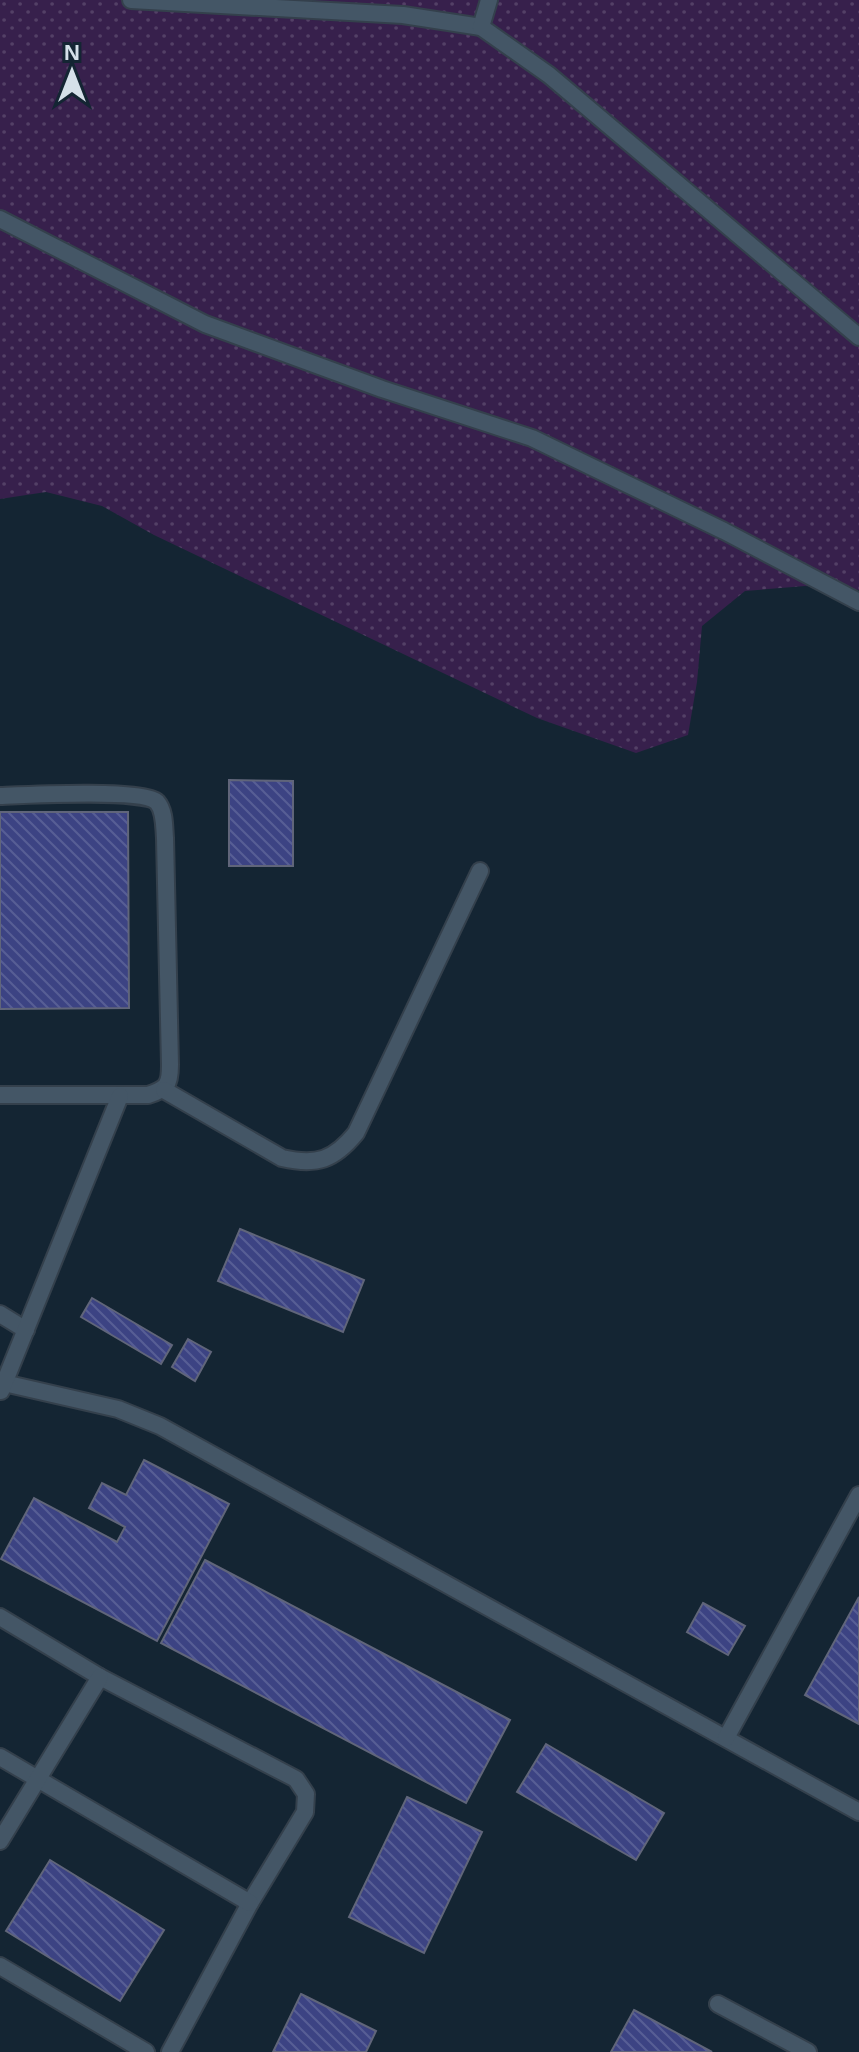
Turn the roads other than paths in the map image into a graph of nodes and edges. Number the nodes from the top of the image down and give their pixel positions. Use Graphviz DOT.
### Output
graph roads {
  1 [pos="131,0"];
  2 [pos="489,0"];
  3 [pos="481,27"];
  4 [pos="0,219"];
  5 [pos="859,337"];
  6 [pos="859,602"];
  7 [pos="0,796"];
  8 [pos="480,871"];
  9 [pos="164,1090"];
  10 [pos="0,1095"];
  11 [pos="120,1096"];
  12 [pos="0,1314"];
  13 [pos="26,1330"];
  14 [pos="2,1388"];
  15 [pos="859,1495"];
  16 [pos="0,1617"];
  17 [pos="100,1677"];
  18 [pos="726,1738"];
  19 [pos="0,1757"];
  20 [pos="37,1779"];
  21 [pos="859,1812"];
  22 [pos="0,1841"];
  23 [pos="250,1903"];
  24 [pos="0,1966"];
  25 [pos="718,2004"];
  26 [pos="146,2052"];
  27 [pos="170,2052"];
  28 [pos="808,2052"];
  1 -- 3 [label="lane"];
  2 -- 3 [label="lane"];
  3 -- 5 [label="lane"];
  4 -- 6 [label="lane"];
  7 -- 9 [label="lane"];
  8 -- 9 [label="lane"];
  9 -- 11 [label="lane"];
  10 -- 11 [label="lane"];
  11 -- 13 [label="lane"];
  12 -- 13 [label="lane"];
  13 -- 14 [label="lane"];
  14 -- 18 [label="lane"];
  15 -- 18 [label="lane"];
  16 -- 17 [label="lane"];
  17 -- 20 [label="lane"];
  17 -- 23 [label="lane"];
  18 -- 21 [label="lane"];
  19 -- 20 [label="lane"];
  20 -- 22 [label="lane"];
  20 -- 23 [label="lane"];
  23 -- 27 [label="lane"];
  24 -- 26 [label="lane"];
  25 -- 28 [label="lane"];
}
